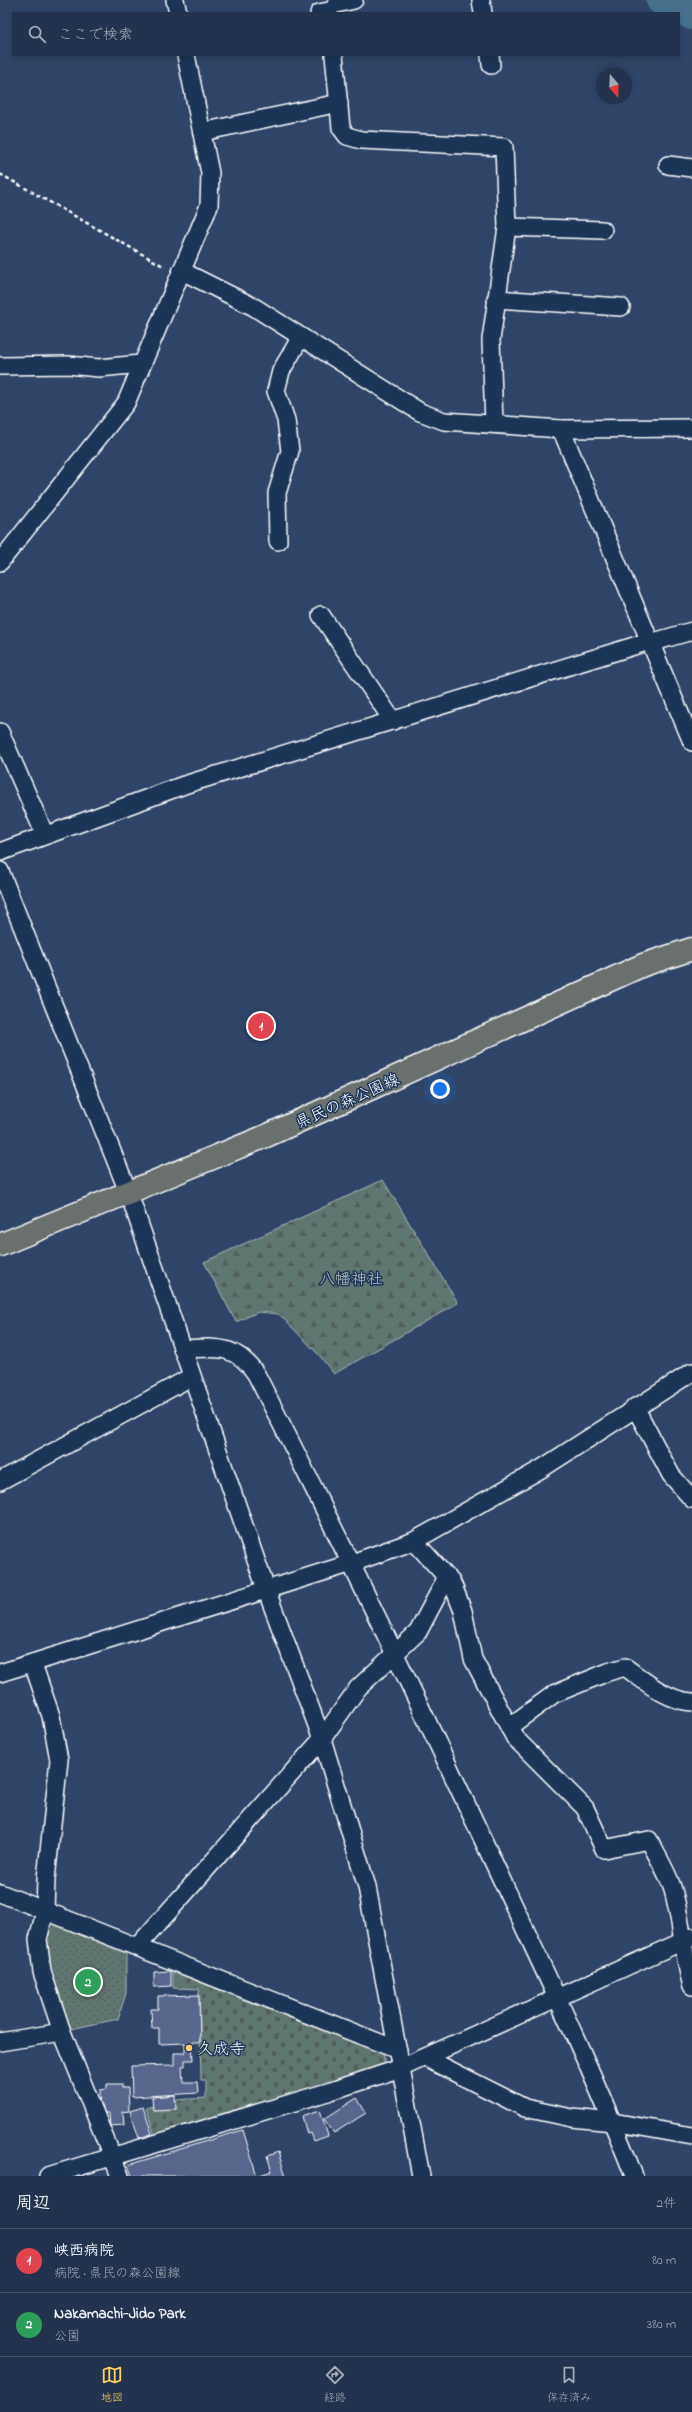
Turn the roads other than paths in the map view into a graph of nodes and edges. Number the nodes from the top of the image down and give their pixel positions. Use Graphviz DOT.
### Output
graph roads {
  1 [pos="175,0"];
  2 [pos="354,0"];
  3 [pos="481,0"];
  4 [pos="330,8"];
  5 [pos="178,12"];
  6 [pos="483,12"];
  7 [pos="186,56"];
  8 [pos="334,56"];
  9 [pos="339,103"];
  10 [pos="202,132"];
  11 [pos="668,166"];
  12 [pos="692,168"];
  13 [pos="507,227"];
  14 [pos="603,230"];
  15 [pos="181,273"];
  16 [pos="496,299"];
  17 [pos="621,307"];
  18 [pos="302,337"];
  19 [pos="141,364"];
  20 [pos="0,366"];
  21 [pos="494,424"];
  22 [pos="692,428"];
  23 [pos="561,429"];
  24 [pos="278,541"];
  25 [pos="0,562"];
  26 [pos="321,615"];
  27 [pos="692,631"];
  28 [pos="650,642"];
  29 [pos="393,721"];
  30 [pos="0,732"];
  31 [pos="692,742"];
  32 [pos="45,835"];
  33 [pos="0,852"];
  34 [pos="0,871"];
  35 [pos="692,949"];
  36 [pos="129,1194"];
  37 [pos="0,1245"];
  38 [pos="182,1348"];
  39 [pos="692,1372"];
  40 [pos="191,1377"];
  41 [pos="634,1407"];
  42 [pos="0,1481"];
  43 [pos="692,1499"];
  44 [pos="414,1541"];
  45 [pos="352,1563"];
  46 [pos="447,1577"];
  47 [pos="266,1589"];
  48 [pos="394,1653"];
  49 [pos="33,1664"];
  50 [pos="0,1673"];
  51 [pos="692,1702"];
  52 [pos="509,1727"];
  53 [pos="322,1739"];
  54 [pos="0,1893"];
  55 [pos="45,1912"];
  56 [pos="688,1939"];
  57 [pos="137,1947"];
  58 [pos="692,1986"];
  59 [pos="557,1998"];
  60 [pos="62,2032"];
  61 [pos="0,2042"];
  62 [pos="398,2050"];
  63 [pos="426,2058"];
  64 [pos="401,2068"];
  65 [pos="613,2122"];
  66 [pos="692,2136"];
  67 [pos="112,2156"];
  68 [pos="48,2176"];
  69 [pos="120,2176"];
  70 [pos="420,2176"];
  71 [pos="634,2176"];
  1 -- 5 [label="street"];
  2 -- 4 [label="street"];
  3 -- 6 [label="street"];
  7 -- 10 [label="street"];
  8 -- 9 [label="street"];
  9 -- 10 [label="street"];
  9 -- 13 [label="street"];
  10 -- 15 [label="street"];
  11 -- 12 [label="street"];
  13 -- 14 [label="street"];
  13 -- 16 [label="street"];
  15 -- 18 [label="street"];
  15 -- 19 [label="street"];
  16 -- 17 [label="street"];
  16 -- 21 [label="street"];
  18 -- 21 [label="street"];
  18 -- 24 [label="street"];
  19 -- 20 [label="street"];
  19 -- 25 [label="street"];
  21 -- 23 [label="street"];
  22 -- 23 [label="street"];
  23 -- 28 [label="street"];
  26 -- 29 [label="street"];
  27 -- 28 [label="street"];
  28 -- 29 [label="street"];
  28 -- 31 [label="street"];
  29 -- 32 [label="street"];
  30 -- 32 [label="street"];
  32 -- 33 [label="street"];
  34 -- 36 [label="street"];
  35 -- 36 [label="main road, 県民の森公園線"];
  36 -- 37 [label="main road, 県民の森公園線"];
  36 -- 38 [label="street"];
  38 -- 40 [label="street"];
  38 -- 45 [label="street"];
  39 -- 41 [label="street"];
  40 -- 42 [label="street"];
  40 -- 47 [label="street"];
  41 -- 43 [label="street"];
  41 -- 44 [label="street"];
  44 -- 45 [label="street"];
  44 -- 46 [label="street"];
  45 -- 47 [label="street"];
  45 -- 48 [label="street"];
  46 -- 48 [label="street"];
  46 -- 52 [label="street"];
  47 -- 49 [label="street"];
  47 -- 53 [label="street"];
  48 -- 53 [label="street"];
  48 -- 59 [label="street"];
  49 -- 50 [label="street"];
  49 -- 55 [label="street"];
  51 -- 52 [label="street"];
  52 -- 56 [label="street"];
  53 -- 57 [label="street"];
  53 -- 62 [label="street"];
  54 -- 55 [label="street"];
  55 -- 57 [label="street"];
  55 -- 60 [label="street"];
  56 -- 58 [label="street"];
  56 -- 59 [label="street"];
  57 -- 62 [label="street"];
  59 -- 63 [label="street"];
  59 -- 65 [label="street"];
  60 -- 61 [label="street"];
  60 -- 67 [label="street"];
  62 -- 64 [label="street"];
  63 -- 64 [label="street"];
  63 -- 65 [label="street"];
  64 -- 67 [label="street"];
  64 -- 70 [label="street"];
  65 -- 66 [label="street"];
  65 -- 71 [label="street"];
  67 -- 68 [label="street"];
  67 -- 69 [label="street"];
}
